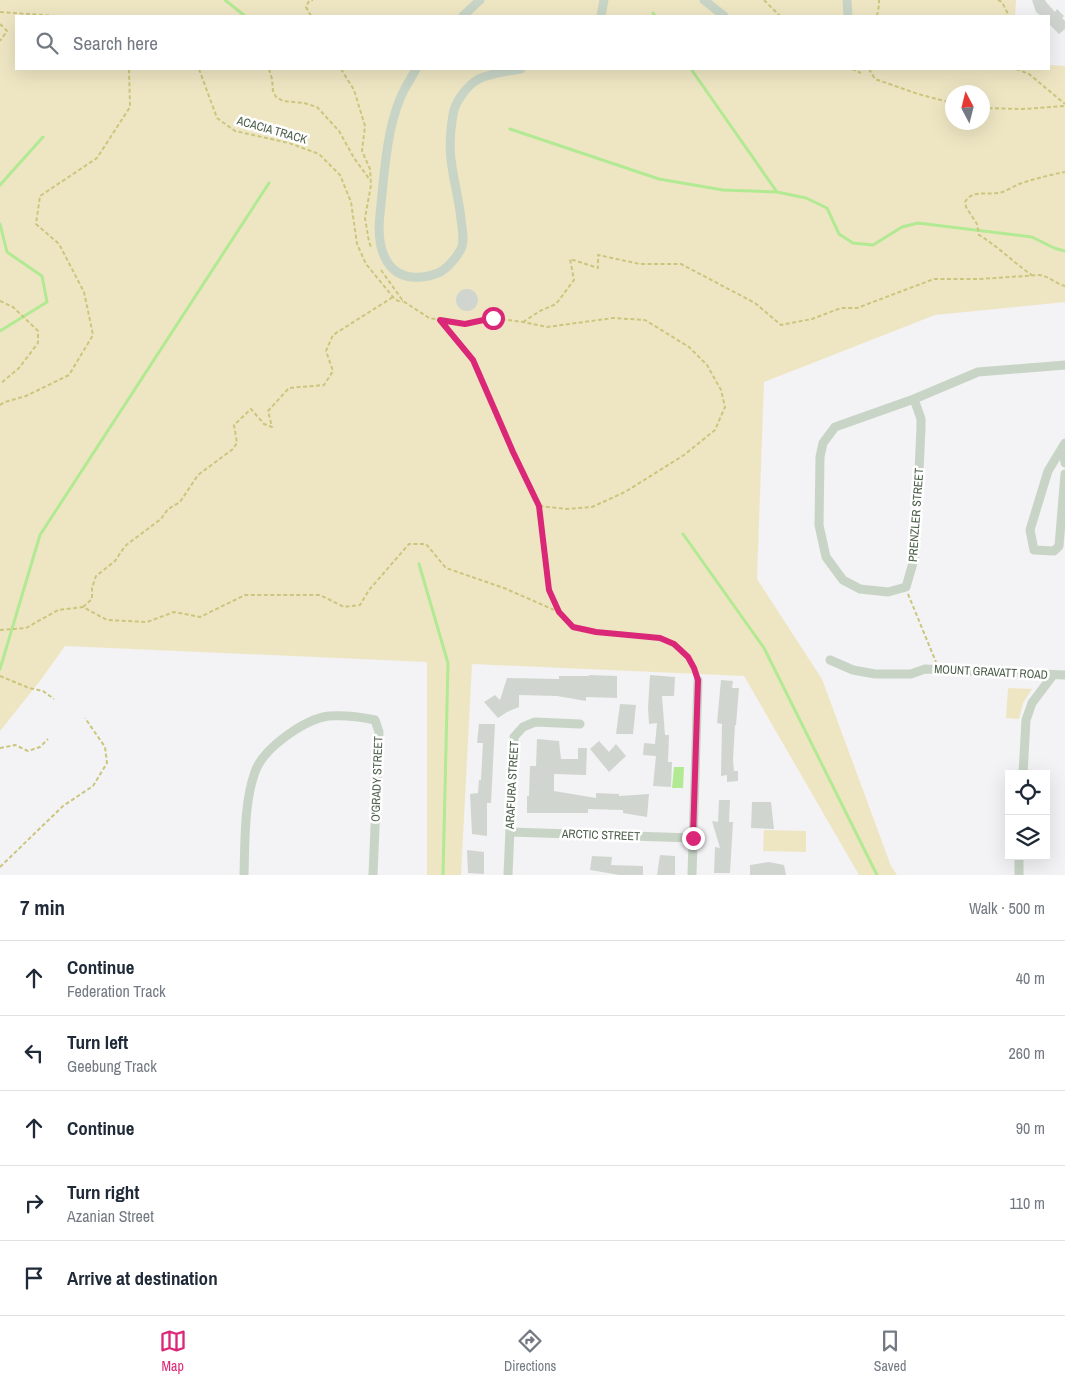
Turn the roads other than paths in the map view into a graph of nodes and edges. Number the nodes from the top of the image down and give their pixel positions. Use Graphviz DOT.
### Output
graph roads {
  1 [pos="480,0"];
  2 [pos="604,0"];
  3 [pos="704,0"];
  4 [pos="847,0"];
  5 [pos="464,15"];
  6 [pos="601,15"];
  7 [pos="723,15"];
  8 [pos="848,15"];
  9 [pos="415,70"];
  10 [pos="514,70"];
  11 [pos="1065,365"];
  12 [pos="914,399"];
  13 [pos="1064,445"];
  14 [pos="1065,463"];
  15 [pos="1065,474"];
  16 [pos="596,632"];
  17 [pos="830,660"];
  18 [pos="1053,675"];
  19 [pos="1065,675"];
  20 [pos="698,680"];
  21 [pos="580,724"];
  22 [pos="1023,770"];
  23 [pos="510,832"];
  24 [pos="693,838"];
  25 [pos="1020,860"];
  26 [pos="244,875"];
  27 [pos="373,875"];
  28 [pos="508,875"];
  29 [pos="692,875"];
  30 [pos="1019,875"];
  1 -- 5 [label="street"];
  2 -- 6 [label="street"];
  3 -- 7 [label="street"];
  4 -- 8 [label="street"];
  9 -- 10 [label="street"];
  11 -- 12 [label="street"];
  12 -- 12 [label="street, PRENZLER STREET"];
  13 -- 14 [label="street"];
  13 -- 15 [label="street"];
  16 -- 20 [label="lane"];
  17 -- 18 [label="street, MOUNT GRAVATT ROAD"];
  18 -- 19 [label="street, MOUNT GRAVATT ROAD"];
  18 -- 22 [label="street"];
  20 -- 24 [label="street"];
  21 -- 23 [label="street, ARAFURA STREET"];
  23 -- 24 [label="street, ARCTIC STREET"];
  23 -- 28 [label="street, ARAFURA STREET"];
  24 -- 29 [label="street"];
  25 -- 30 [label="street"];
  26 -- 27 [label="street, O'GRADY STREET"];
}
